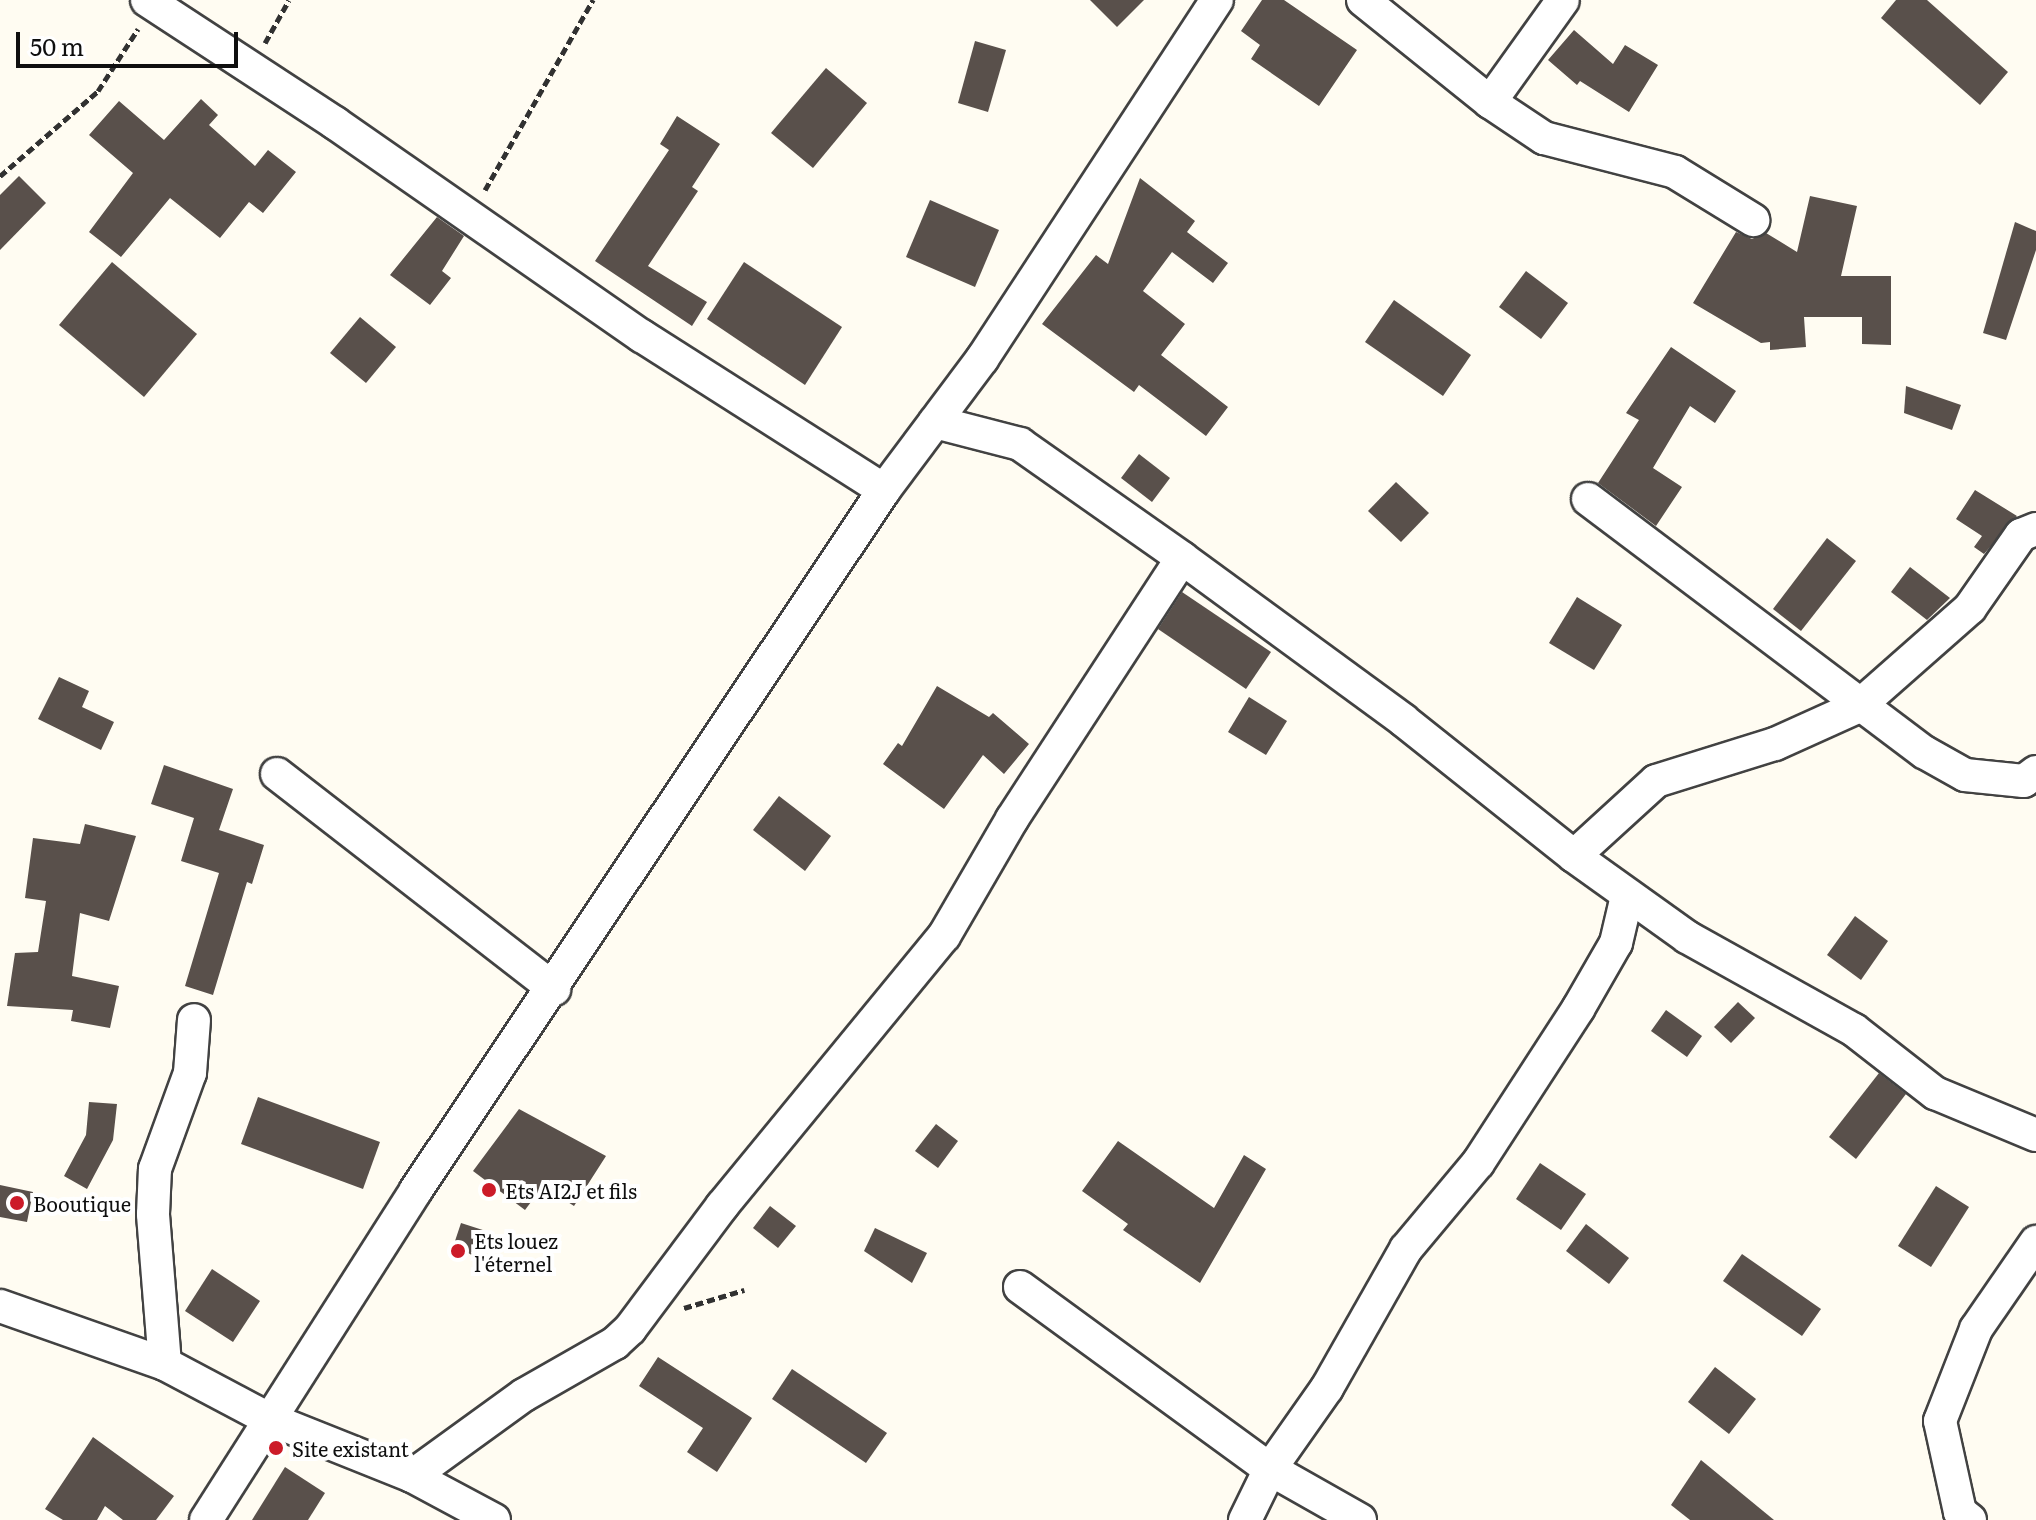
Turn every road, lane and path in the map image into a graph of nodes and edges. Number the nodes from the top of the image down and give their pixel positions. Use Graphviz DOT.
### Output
graph roads {
  1 [pos="289,0"];
  2 [pos="593,0"];
  3 [pos="1217,0"];
  4 [pos="1363,0"];
  5 [pos="1563,0"];
  6 [pos="152,3"];
  7 [pos="250,68"];
  8 [pos="1490,102"];
  9 [pos="0,176"];
  10 [pos="472,216"];
  11 [pos="1753,220"];
  12 [pos="935,422"];
  13 [pos="884,490"];
  14 [pos="1588,499"];
  15 [pos="2036,529"];
  16 [pos="1182,558"];
  17 [pos="1859,706"];
  18 [pos="2036,772"];
  19 [pos="277,774"];
  20 [pos="1574,856"];
  21 [pos="1627,896"];
  22 [pos="554,989"];
  23 [pos="194,1020"];
  24 [pos="2036,1135"];
  25 [pos="2036,1242"];
  26 [pos="1020,1287"];
  27 [pos="3,1314"];
  28 [pos="165,1364"];
  29 [pos="267,1418"];
  30 [pos="1270,1469"];
  31 [pos="412,1476"];
  32 [pos="206,1520"];
  33 [pos="494,1520"];
  34 [pos="1245,1520"];
  35 [pos="1360,1520"];
  36 [pos="1970,1520"];
  1 -- 7 [label="path"];
  2 -- 10 [label="path"];
  3 -- 12 [label="street"];
  4 -- 8 [label="street"];
  5 -- 8 [label="street"];
  6 -- 7 [label="street"];
  6 -- 9 [label="path"];
  7 -- 10 [label="street"];
  8 -- 11 [label="street"];
  10 -- 13 [label="street"];
  12 -- 13 [label="street"];
  12 -- 16 [label="street"];
  13 -- 22 [label="street"];
  14 -- 17 [label="street"];
  15 -- 17 [label="street"];
  16 -- 20 [label="street"];
  16 -- 31 [label="street"];
  17 -- 18 [label="street"];
  17 -- 20 [label="street"];
  19 -- 22 [label="street"];
  20 -- 21 [label="street"];
  21 -- 24 [label="street"];
  21 -- 30 [label="street"];
  22 -- 29 [label="street"];
  23 -- 28 [label="street"];
  25 -- 36 [label="street"];
  26 -- 30 [label="street"];
  27 -- 28 [label="street"];
  28 -- 29 [label="street"];
  29 -- 31 [label="street"];
  29 -- 32 [label="street"];
  30 -- 34 [label="street"];
  30 -- 35 [label="street"];
  31 -- 33 [label="street"];
}
